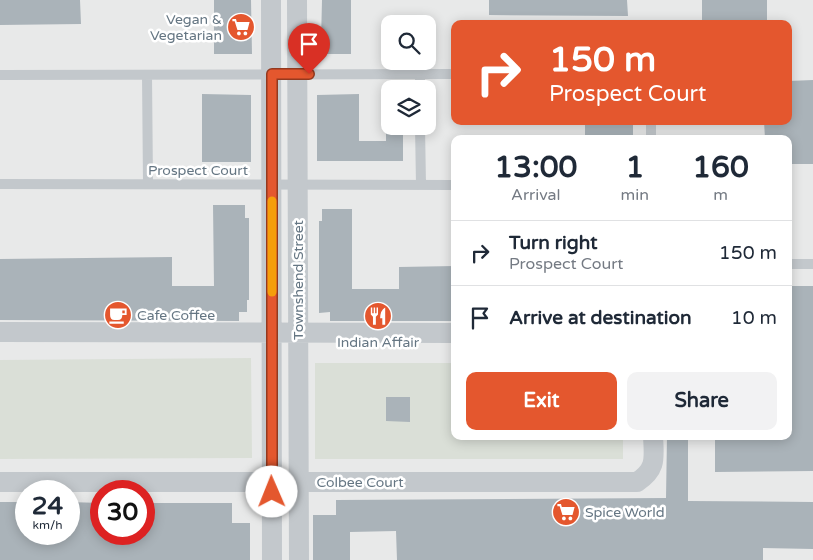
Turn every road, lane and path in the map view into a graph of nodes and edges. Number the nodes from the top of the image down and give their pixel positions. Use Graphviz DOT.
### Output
graph roads {
  1 [pos="271,0"];
  2 [pos="297,0"];
  3 [pos="272,74"];
  4 [pos="297,74"];
  5 [pos="420,74"];
  6 [pos="451,74"];
  7 [pos="0,75"];
  8 [pos="147,75"];
  9 [pos="420,80"];
  10 [pos="420,135"];
  11 [pos="0,184"];
  12 [pos="148,184"];
  13 [pos="272,184"];
  14 [pos="298,184"];
  15 [pos="451,184"];
  16 [pos="421,185"];
  17 [pos="792,264"];
  18 [pos="813,264"];
  19 [pos="0,332"];
  20 [pos="272,332"];
  21 [pos="298,332"];
  22 [pos="451,333"];
  23 [pos="654,440"];
  24 [pos="0,482"];
  25 [pos="272,482"];
  26 [pos="299,482"];
  27 [pos="272,560"];
  28 [pos="299,560"];
  1 -- 3 [label="street, Townshend Street"];
  2 -- 4 [label="street, Townshend Street"];
  3 -- 4 [label="lane"];
  3 -- 8 [label="lane"];
  3 -- 13 [label="street, Townshend Street"];
  4 -- 5 [label="lane"];
  4 -- 14 [label="street, Townshend Street"];
  5 -- 6 [label="lane"];
  5 -- 9 [label="lane"];
  7 -- 8 [label="lane"];
  8 -- 12 [label="lane"];
  10 -- 16 [label="lane"];
  11 -- 12 [label="lane, Prospect Court"];
  12 -- 13 [label="lane, Prospect Court"];
  13 -- 14 [label="lane, Prospect Court"];
  13 -- 20 [label="street, Townshend Street"];
  14 -- 16 [label="lane, Prospect Court"];
  14 -- 21 [label="street, Townshend Street"];
  15 -- 16 [label="lane, Prospect Court"];
  17 -- 18 [label="lane"];
  19 -- 20 [label="street"];
  20 -- 21 [label="street"];
  20 -- 25 [label="street, Townshend Street"];
  21 -- 22 [label="street"];
  21 -- 26 [label="street, Townshend Street"];
  23 -- 26 [label="street, Colbee Court"];
  24 -- 25 [label="street, Colbee Court"];
  25 -- 26 [label="street, Colbee Court"];
  25 -- 27 [label="street, Townshend Street"];
  26 -- 28 [label="street, Townshend Street"];
}
